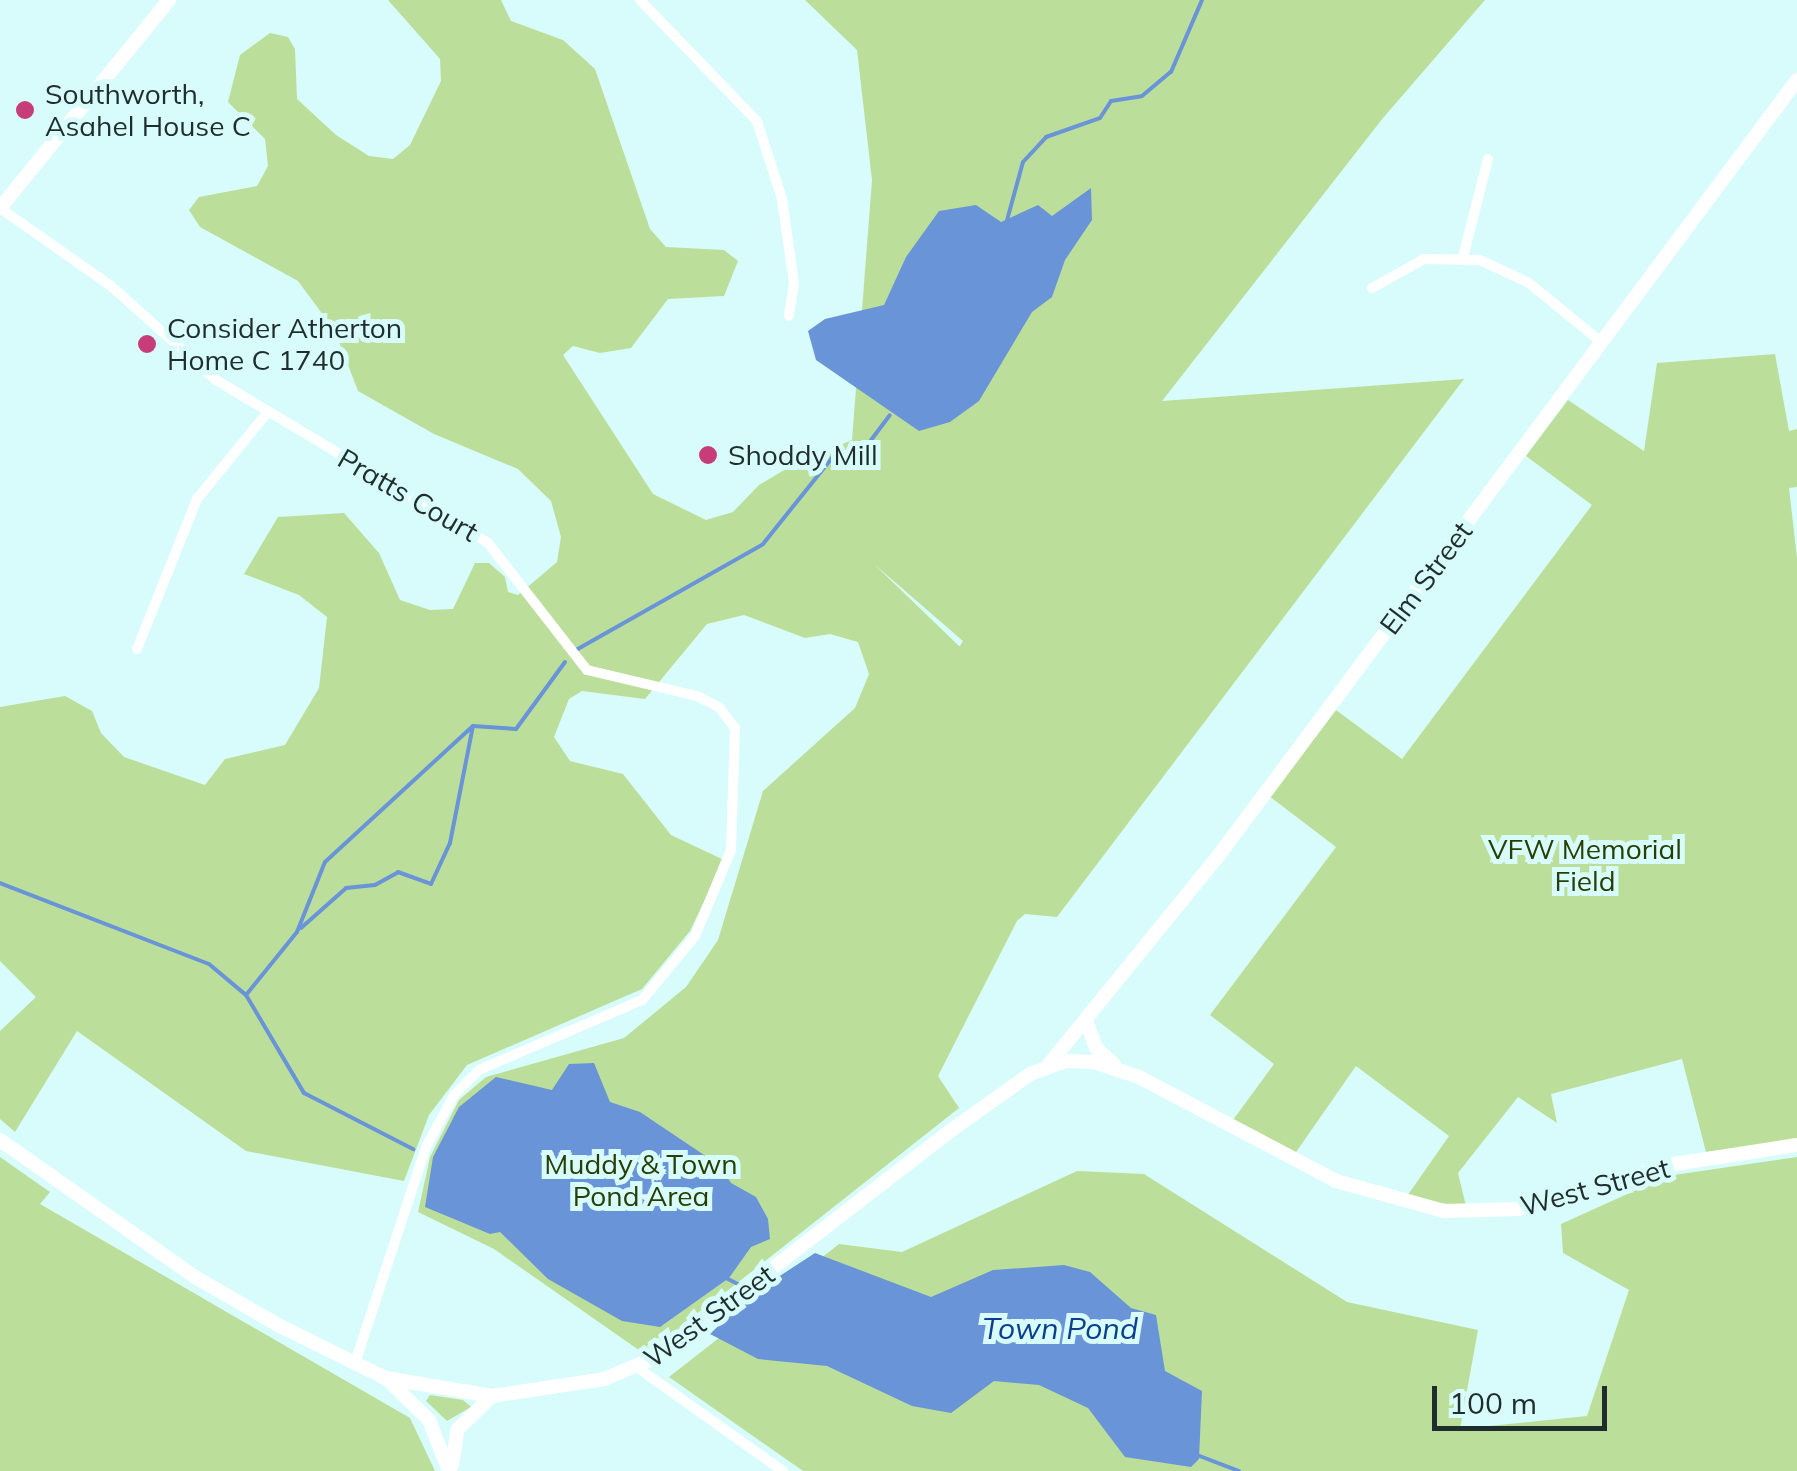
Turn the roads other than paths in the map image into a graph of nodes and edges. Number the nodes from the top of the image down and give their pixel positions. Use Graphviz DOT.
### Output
graph roads {
  1 [pos="169,0"];
  2 [pos="640,0"];
  3 [pos="1797,80"];
  4 [pos="1488,159"];
  5 [pos="0,208"];
  6 [pos="1463,257"];
  7 [pos="1372,288"];
  8 [pos="789,316"];
  9 [pos="1601,342"];
  10 [pos="267,413"];
  11 [pos="137,649"];
  12 [pos="1087,1023"];
  13 [pos="1045,1067"];
  14 [pos="1123,1071"];
  15 [pos="0,1140"];
  16 [pos="1797,1145"];
  17 [pos="355,1364"];
  18 [pos="638,1368"];
  19 [pos="385,1378"];
  20 [pos="492,1396"];
  21 [pos="451,1471"];
  22 [pos="783,1471"];
  1 -- 5 [label="street"];
  2 -- 8 [label="street"];
  3 -- 9 [label="street, Elm Street"];
  4 -- 6 [label="street"];
  5 -- 10 [label="street, Pratts Court"];
  6 -- 7 [label="street"];
  6 -- 9 [label="street"];
  9 -- 12 [label="street, Elm Street"];
  10 -- 11 [label="street"];
  10 -- 17 [label="street, Pratts Court"];
  12 -- 13 [label="street, Elm Street"];
  12 -- 14 [label="street, West Street"];
  13 -- 14 [label="street, West Street"];
  13 -- 18 [label="street, West Street"];
  14 -- 16 [label="street, West Street"];
  15 -- 17 [label="street, West Street"];
  17 -- 19 [label="street, West Street"];
  18 -- 20 [label="street, West Street"];
  18 -- 22 [label="street"];
  19 -- 20 [label="street, West Street"];
  19 -- 21 [label="street"];
  20 -- 21 [label="street"];
}
